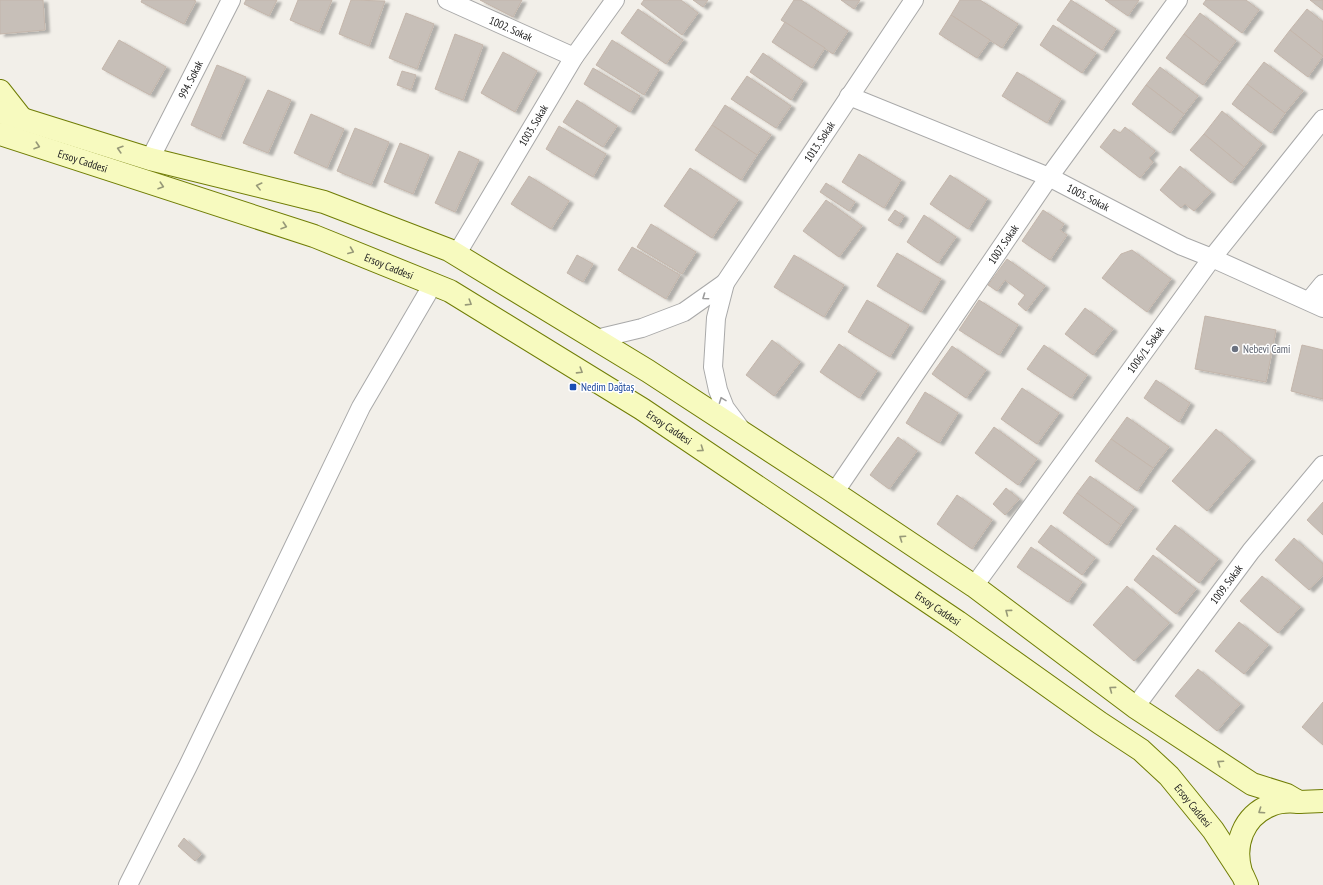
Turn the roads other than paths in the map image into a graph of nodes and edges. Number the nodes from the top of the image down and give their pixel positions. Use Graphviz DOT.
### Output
graph roads {
  1 [pos="231,0"];
  2 [pos="447,0"];
  3 [pos="616,0"];
  4 [pos="914,0"];
  5 [pos="1178,0"];
  6 [pos="574,57"];
  7 [pos="0,91"];
  8 [pos="849,96"];
  9 [pos="0,112"];
  10 [pos="22,118"];
  11 [pos="1323,119"];
  12 [pos="0,134"];
  13 [pos="150,159"];
  14 [pos="1049,177"];
  15 [pos="456,255"];
  16 [pos="1212,258"];
  17 [pos="725,283"];
  18 [pos="433,284"];
  19 [pos="1323,284"];
  20 [pos="1316,304"];
  21 [pos="596,339"];
  22 [pos="742,432"];
  23 [pos="1323,465"];
  24 [pos="834,493"];
  25 [pos="974,586"];
  26 [pos="1135,707"];
  27 [pos="1323,801"];
  28 [pos="1299,802"];
  29 [pos="1323,813"];
  30 [pos="1246,882"];
  31 [pos="128,885"];
  1 -- 13 [label="street, 994. Sokak"];
  2 -- 6 [label="street, 1002. Sokak"];
  3 -- 6 [label="street, 1003. Sokak"];
  4 -- 8 [label="street, 1013. Sokak"];
  5 -- 14 [label="street, 1007. Sokak"];
  6 -- 15 [label="street, 1003. Sokak"];
  7 -- 10 [label="main road"];
  8 -- 14 [label="street, 1005. Sokak"];
  8 -- 17 [label="street, 1013. Sokak"];
  9 -- 10 [label="main road, Ersoy Caddesi"];
  13 -- 10 [label="main road, Ersoy Caddesi, one-way"];
  11 -- 16 [label="street, 1006/1. Sokak"];
  12 -- 18 [label="main road, Ersoy Caddesi, one-way"];
  15 -- 13 [label="main road, Ersoy Caddesi, one-way"];
  14 -- 16 [label="street, 1005. Sokak"];
  14 -- 24 [label="street, 1007. Sokak"];
  15 -- 21 [label="main road, Ersoy Caddesi"];
  16 -- 20 [label="street, 1005. Sokak"];
  16 -- 25 [label="street, 1006/1. Sokak"];
  17 -- 21 [label="street, 1013. Sokak, one-way"];
  22 -- 17 [label="street, 1013. Sokak, one-way"];
  18 -- 30 [label="main road, Ersoy Caddesi, one-way"];
  18 -- 31 [label="street"];
  19 -- 20 [label="street"];
  21 -- 22 [label="main road, Ersoy Caddesi"];
  22 -- 24 [label="main road, Ersoy Caddesi"];
  23 -- 26 [label="street, 1009. Sokak"];
  25 -- 24 [label="main road, Ersoy Caddesi, one-way"];
  26 -- 25 [label="main road, Ersoy Caddesi, one-way"];
  28 -- 26 [label="main road, Ersoy Caddesi, one-way"];
  27 -- 28 [label="main road"];
  28 -- 29 [label="main road, Ersoy Caddesi"];
  28 -- 30 [label="main road, one-way"];
}
